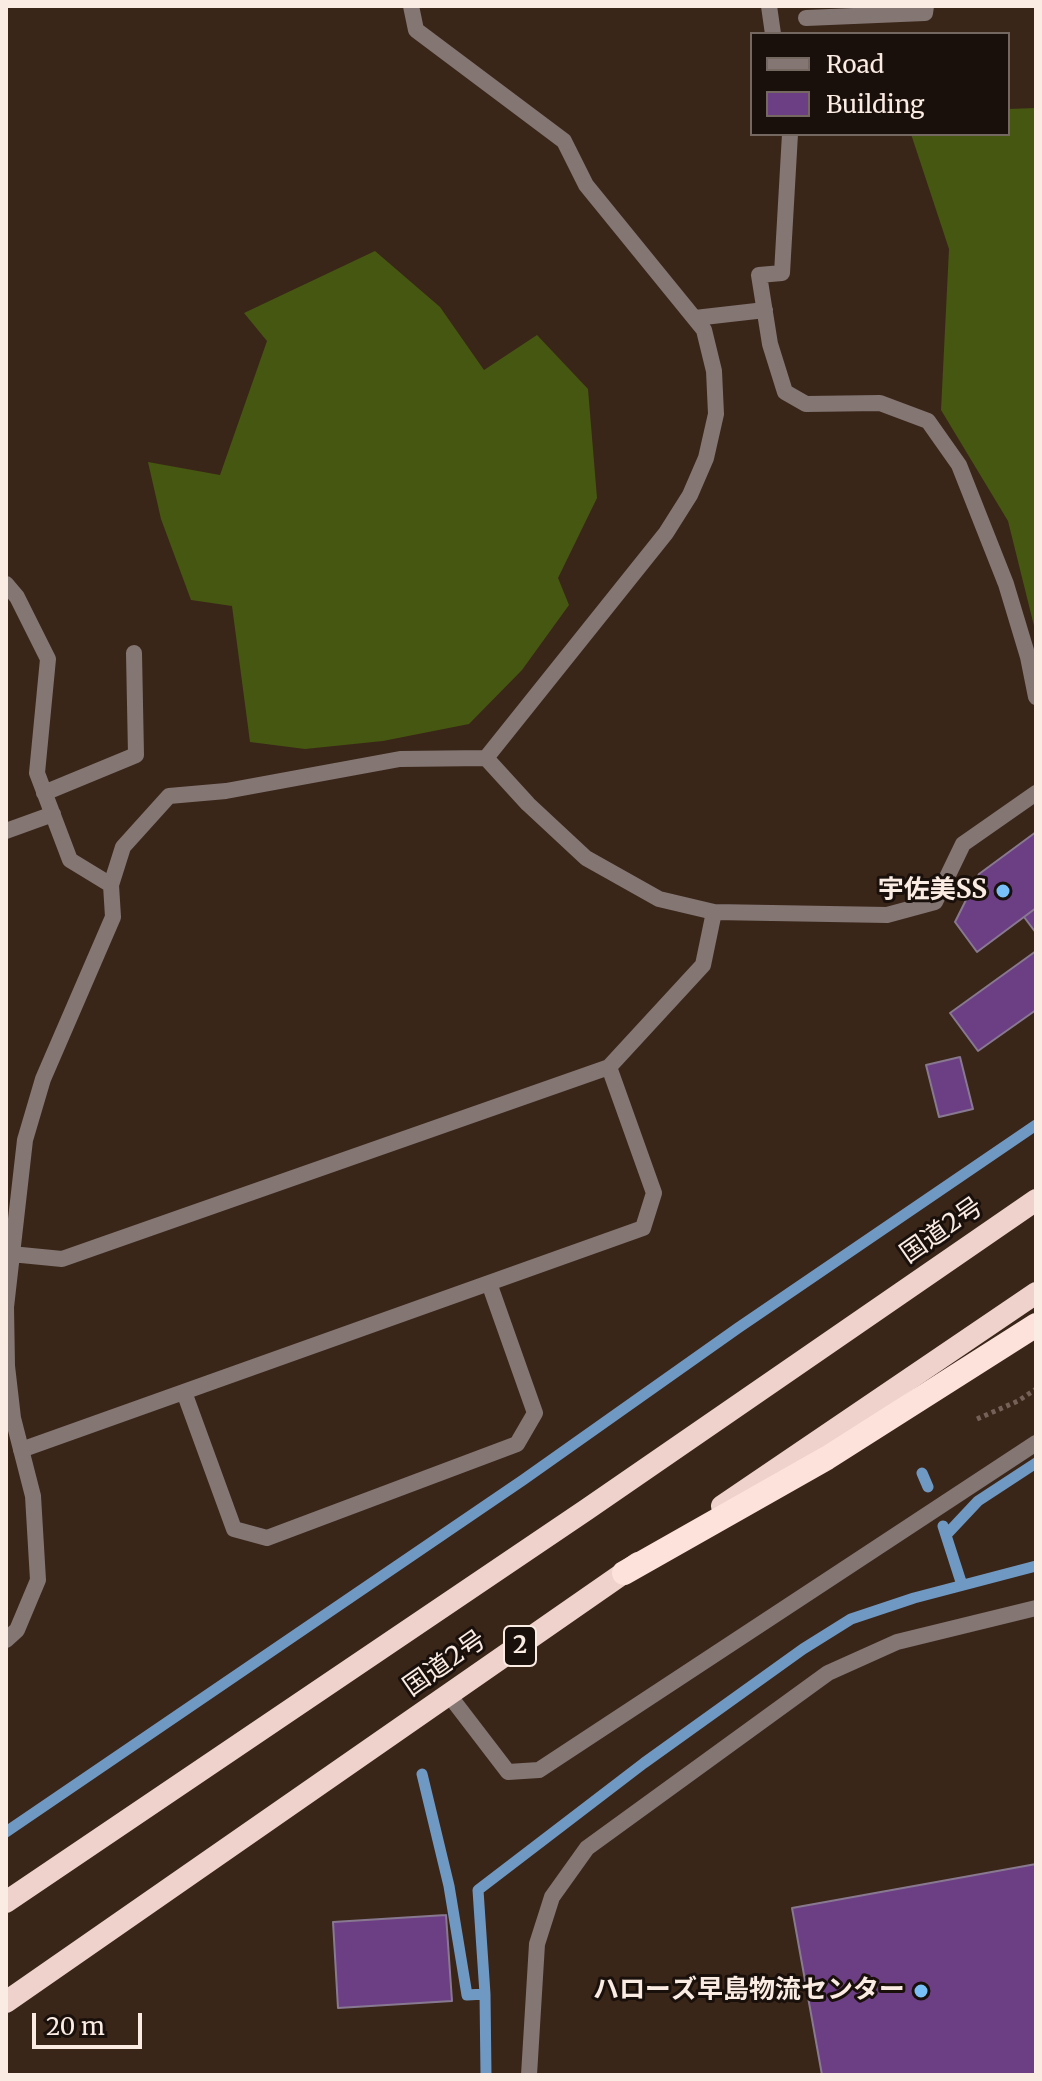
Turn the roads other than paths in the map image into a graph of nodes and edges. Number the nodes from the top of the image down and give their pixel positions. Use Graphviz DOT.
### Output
graph roads {
  1 [pos="411,6"];
  2 [pos="769,6"];
  3 [pos="926,6"];
  4 [pos="806,18"];
  5 [pos="773,32"];
  6 [pos="790,136"];
  7 [pos="765,310"];
  8 [pos="695,318"];
  9 [pos="6,584"];
  10 [pos="134,653"];
  11 [pos="1036,697"];
  12 [pos="486,758"];
  13 [pos="44,793"];
  14 [pos="1036,793"];
  15 [pos="53,814"];
  16 [pos="6,831"];
  17 [pos="111,885"];
  18 [pos="714,912"];
  19 [pos="609,1067"];
  20 [pos="1036,1200"];
  21 [pos="11,1254"];
  22 [pos="489,1283"];
  23 [pos="1036,1293"];
  24 [pos="6,1307"];
  25 [pos="1036,1325"];
  26 [pos="184,1392"];
  27 [pos="1036,1443"];
  28 [pos="21,1450"];
  29 [pos="624,1573"];
  30 [pos="1036,1608"];
  31 [pos="6,1640"];
  32 [pos="449,1695"];
  33 [pos="6,1902"];
  34 [pos="6,2002"];
  35 [pos="529,2075"];
  1 -- 8 [label="street"];
  2 -- 5 [label="street"];
  3 -- 4 [label="street"];
  6 -- 7 [label="street"];
  7 -- 8 [label="street"];
  7 -- 11 [label="street"];
  8 -- 12 [label="street"];
  9 -- 13 [label="street"];
  10 -- 13 [label="street"];
  12 -- 17 [label="street"];
  12 -- 18 [label="street"];
  13 -- 15 [label="street"];
  14 -- 18 [label="street"];
  15 -- 16 [label="street"];
  15 -- 17 [label="street"];
  17 -- 21 [label="street"];
  18 -- 19 [label="street"];
  19 -- 21 [label="street"];
  19 -- 22 [label="street"];
  20 -- 33 [label="highway, 国道2号"];
  21 -- 24 [label="street"];
  22 -- 26 [label="street"];
  22 -- 26 [label="street"];
  23 -- 29 [label="highway, 国道2号 / 2"];
  24 -- 28 [label="street"];
  25 -- 29 [label="highway"];
  26 -- 28 [label="street"];
  27 -- 32 [label="street"];
  28 -- 31 [label="street"];
  29 -- 32 [label="highway, 国道2号 / 2"];
  30 -- 35 [label="street"];
  32 -- 34 [label="highway, 国道2号 / 2"];
}
